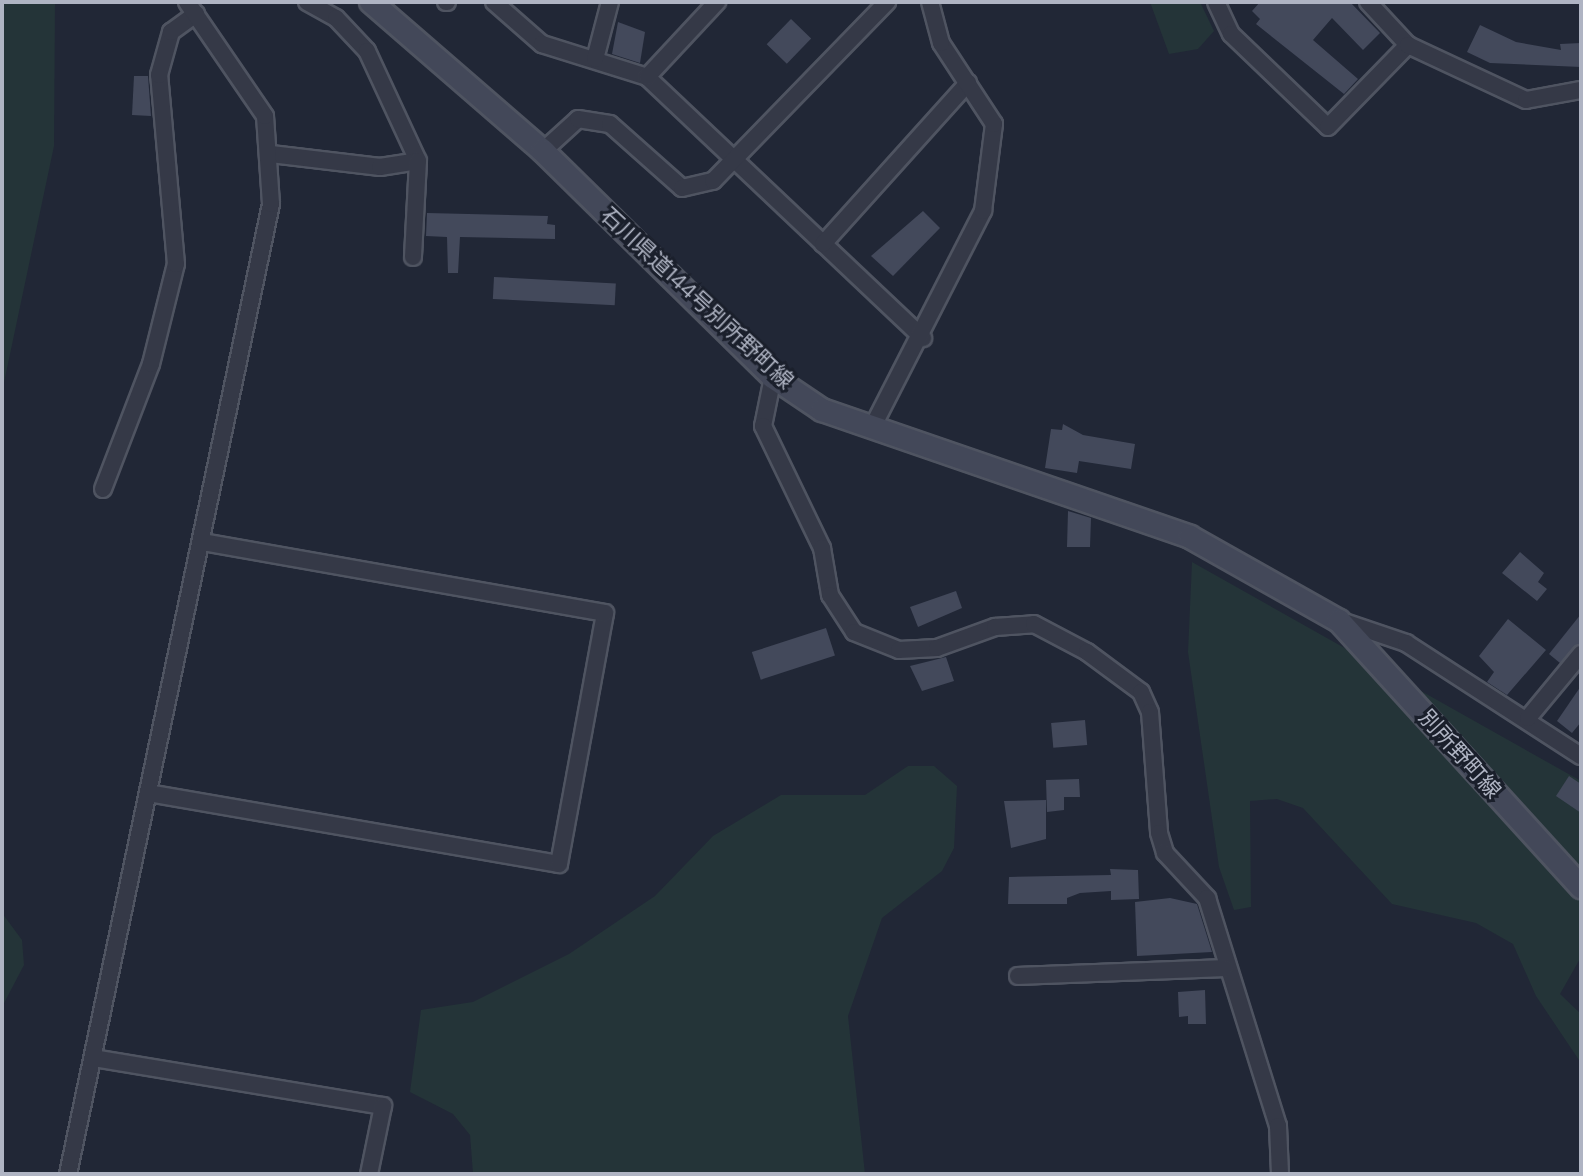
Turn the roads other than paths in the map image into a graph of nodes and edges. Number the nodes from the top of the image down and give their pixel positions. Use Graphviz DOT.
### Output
graph roads {
  1 [pos="307,2"];
  2 [pos="371,2"];
  3 [pos="494,2"];
  4 [pos="610,2"];
  5 [pos="717,2"];
  6 [pos="887,2"];
  7 [pos="930,2"];
  8 [pos="1216,2"];
  9 [pos="1368,2"];
  10 [pos="191,8"];
  11 [pos="1408,45"];
  12 [pos="595,59"];
  13 [pos="647,77"];
  14 [pos="968,83"];
  15 [pos="1581,90"];
  16 [pos="543,151"];
  17 [pos="271,154"];
  18 [pos="418,161"];
  19 [pos="733,162"];
  20 [pos="823,244"];
  21 [pos="413,257"];
  22 [pos="923,338"];
  23 [pos="773,377"];
  24 [pos="873,426"];
  25 [pos="103,489"];
  26 [pos="201,542"];
  27 [pos="1339,621"];
  28 [pos="1581,654"];
  29 [pos="1528,718"];
  30 [pos="1581,756"];
  31 [pos="148,793"];
  32 [pos="1581,887"];
  33 [pos="1225,968"];
  34 [pos="1018,976"];
  35 [pos="93,1058"];
  36 [pos="68,1174"];
  37 [pos="369,1174"];
  38 [pos="1280,1174"];
  1 -- 18 [label="street"];
  2 -- 16 [label="main road, 石川県道144号別所野町線"];
  3 -- 12 [label="street"];
  4 -- 12 [label="street"];
  5 -- 13 [label="street"];
  6 -- 19 [label="street"];
  7 -- 14 [label="street"];
  8 -- 11 [label="street"];
  9 -- 11 [label="street"];
  10 -- 17 [label="street"];
  10 -- 25 [label="street"];
  11 -- 15 [label="street"];
  12 -- 13 [label="street"];
  13 -- 19 [label="street"];
  14 -- 20 [label="street"];
  14 -- 22 [label="street"];
  16 -- 19 [label="street"];
  16 -- 23 [label="main road, 石川県道144号別所野町線"];
  17 -- 18 [label="street"];
  17 -- 26 [label="street"];
  18 -- 21 [label="street"];
  19 -- 20 [label="street"];
  20 -- 22 [label="street"];
  22 -- 24 [label="street"];
  23 -- 24 [label="main road, 石川県道144号別所野町線"];
  23 -- 33 [label="street"];
  24 -- 27 [label="main road, 石川県道144号別所野町線"];
  26 -- 31 [label="street"];
  26 -- 31 [label="street"];
  27 -- 29 [label="street"];
  27 -- 32 [label="main road, 別所野町線"];
  28 -- 29 [label="street"];
  29 -- 30 [label="street"];
  31 -- 35 [label="street"];
  33 -- 34 [label="street"];
  33 -- 38 [label="street"];
  35 -- 36 [label="street"];
  35 -- 37 [label="street"];
}
